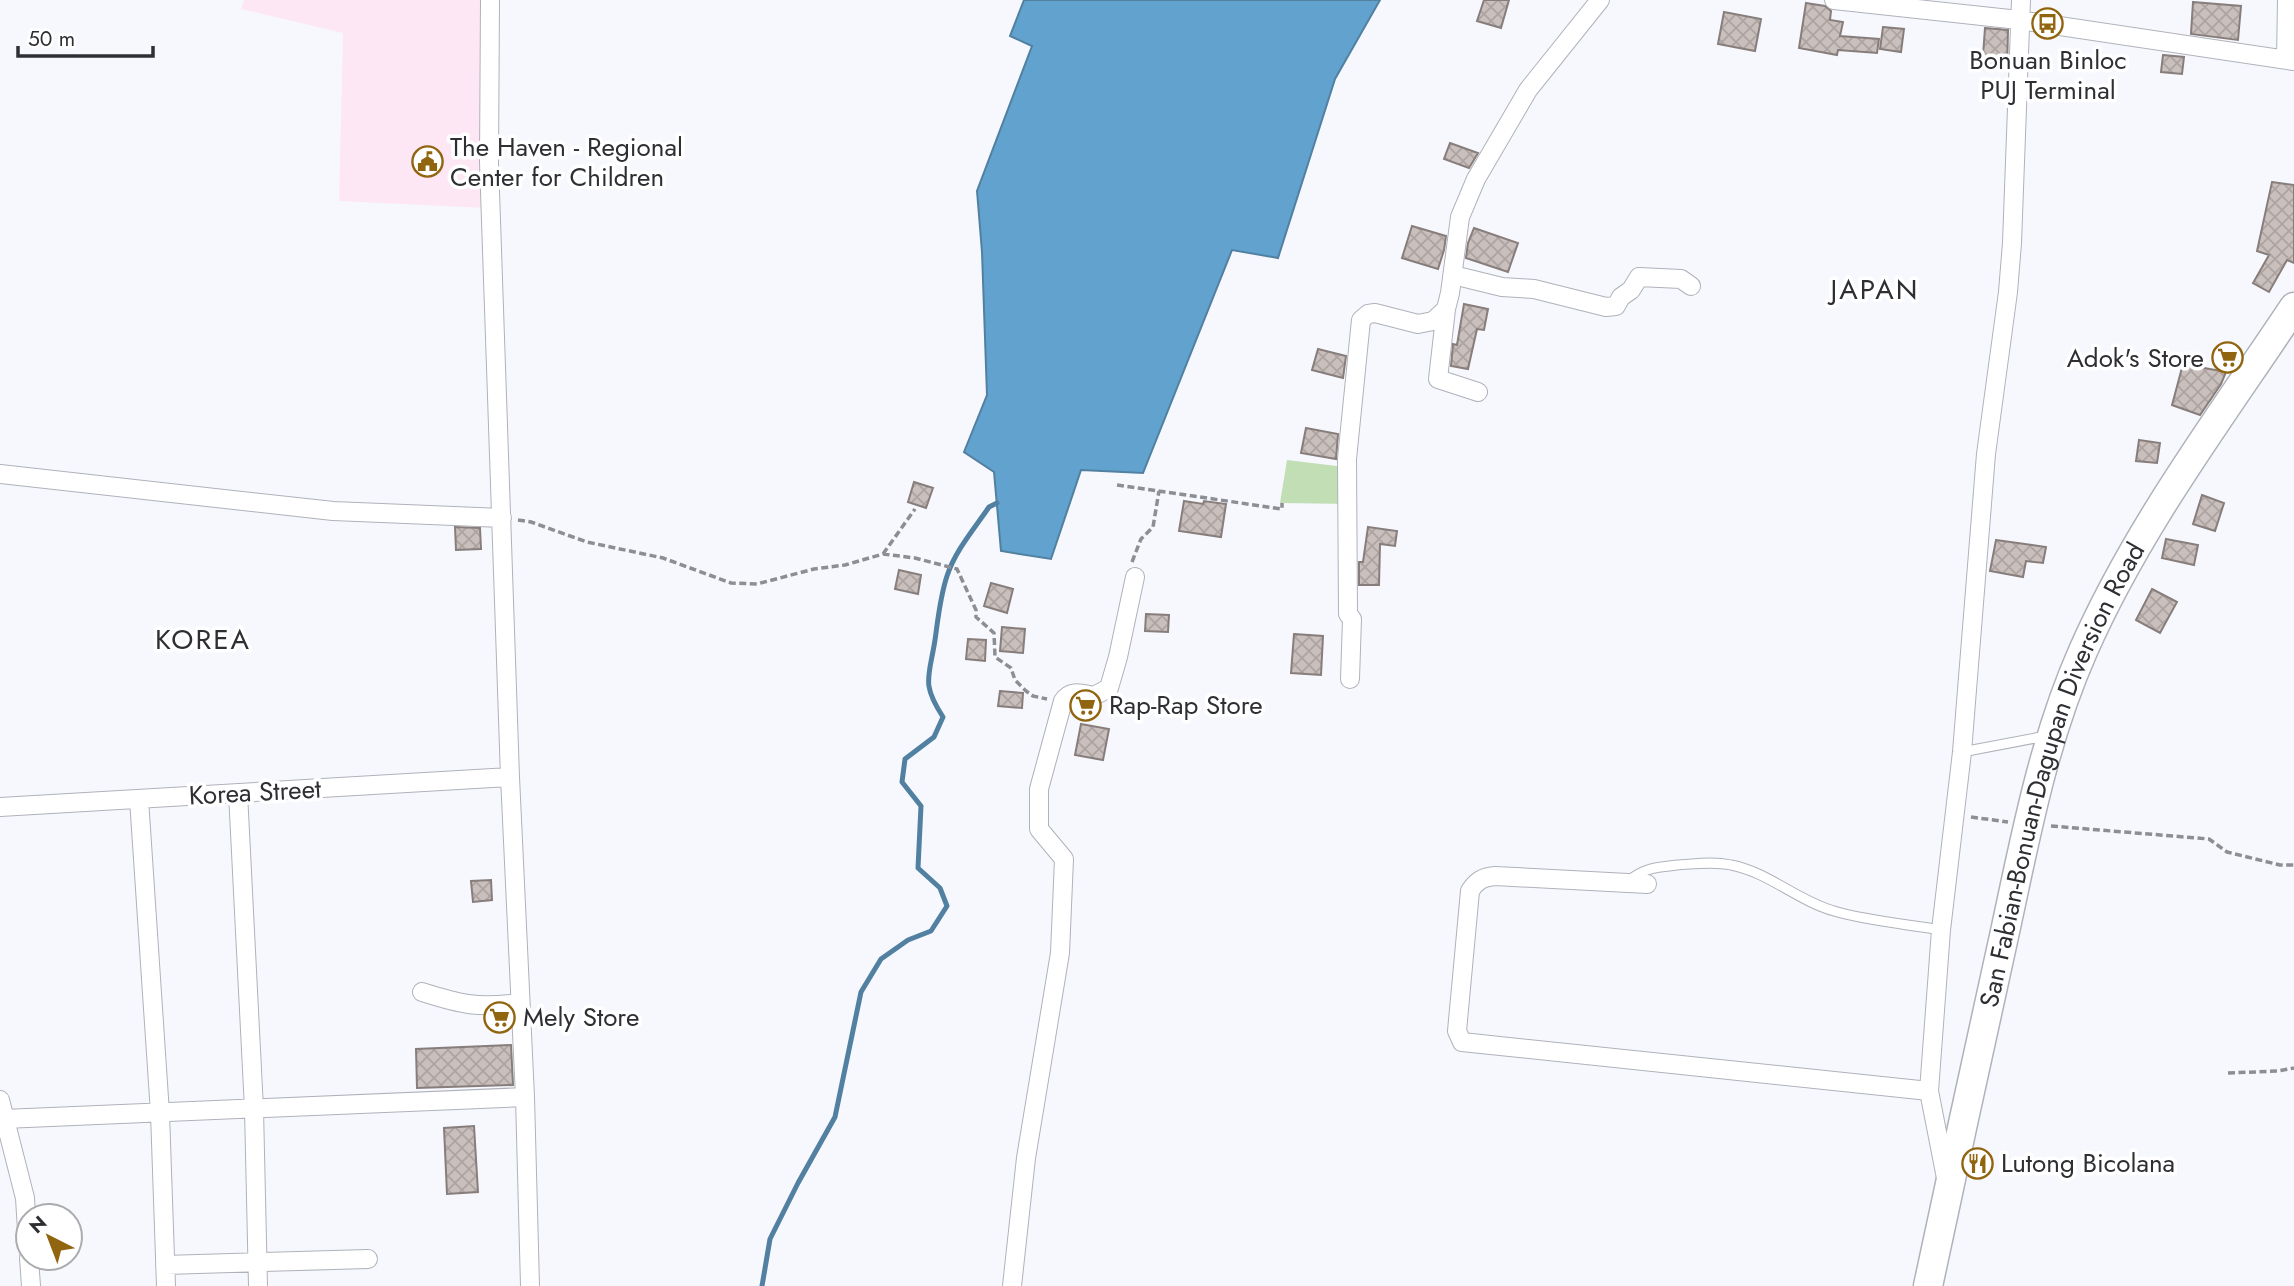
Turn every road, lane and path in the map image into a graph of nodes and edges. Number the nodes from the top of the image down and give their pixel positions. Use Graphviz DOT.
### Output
graph roads {
  1 [pos="490,0"];
  2 [pos="1600,0"];
  3 [pos="1834,0"];
  4 [pos="2021,0"];
  5 [pos="2287,0"];
  6 [pos="2019,20"];
  7 [pos="2290,61"];
  8 [pos="1453,275"];
  9 [pos="1691,286"];
  10 [pos="2294,307"];
  11 [pos="1446,309"];
  12 [pos="1478,392"];
  13 [pos="0,474"];
  14 [pos="1117,485"];
  15 [pos="1159,491"];
  16 [pos="1282,503"];
  17 [pos="915,509"];
  18 [pos="502,518"];
  19 [pos="883,554"];
  20 [pos="1135,578"];
  21 [pos="1350,679"];
  22 [pos="1063,701"];
  23 [pos="2051,735"];
  24 [pos="1962,751"];
  25 [pos="510,777"];
  26 [pos="238,793"];
  27 [pos="139,799"];
  28 [pos="0,807"];
  29 [pos="1955,815"];
  30 [pos="2028,824"];
  31 [pos="2294,865"];
  32 [pos="1626,883"];
  33 [pos="1647,884"];
  34 [pos="1941,930"];
  35 [pos="422,992"];
  36 [pos="520,1003"];
  37 [pos="2294,1068"];
  38 [pos="2228,1073"];
  39 [pos="1929,1091"];
  40 [pos="525,1097"];
  41 [pos="0,1100"];
  42 [pos="254,1109"];
  43 [pos="160,1112"];
  44 [pos="4,1119"];
  45 [pos="1948,1191"];
  46 [pos="25,1202"];
  47 [pos="368,1259"];
  48 [pos="257,1263"];
  49 [pos="165,1265"];
  50 [pos="166,1286"];
  51 [pos="258,1286"];
  52 [pos="530,1286"];
  53 [pos="1012,1286"];
  54 [pos="1928,1286"];
  1 -- 18 [label="street"];
  2 -- 8 [label="street"];
  3 -- 6 [label="street"];
  4 -- 6 [label="street"];
  5 -- 7 [label="street"];
  6 -- 7 [label="street"];
  6 -- 24 [label="street"];
  8 -- 9 [label="street"];
  8 -- 11 [label="street"];
  10 -- 23 [label="main road, San Fabian-Bonuan-Dagupan Diversion Road"];
  11 -- 12 [label="street"];
  11 -- 21 [label="street"];
  13 -- 18 [label="street"];
  14 -- 15 [label="path"];
  15 -- 16 [label="path"];
  15 -- 20 [label="path"];
  17 -- 19 [label="path"];
  18 -- 19 [label="path"];
  18 -- 25 [label="street"];
  19 -- 22 [label="path"];
  20 -- 22 [label="street"];
  22 -- 53 [label="street"];
  23 -- 24 [label="lane"];
  23 -- 30 [label="main road, San Fabian-Bonuan-Dagupan Diversion Road"];
  24 -- 29 [label="street"];
  25 -- 26 [label="street, Korea Street"];
  25 -- 36 [label="street"];
  26 -- 27 [label="street, Korea Street"];
  26 -- 42 [label="street"];
  27 -- 28 [label="street, Korea Street"];
  27 -- 43 [label="street"];
  29 -- 30 [label="path"];
  29 -- 34 [label="street"];
  30 -- 31 [label="path"];
  30 -- 45 [label="main road, San Fabian-Bonuan-Dagupan Diversion Road"];
  32 -- 33 [label="street"];
  32 -- 34 [label="lane"];
  32 -- 39 [label="street"];
  34 -- 39 [label="street"];
  35 -- 36 [label="street"];
  36 -- 40 [label="street"];
  37 -- 38 [label="path"];
  39 -- 45 [label="street"];
  40 -- 42 [label="street"];
  40 -- 52 [label="street"];
  41 -- 44 [label="street"];
  42 -- 43 [label="street"];
  42 -- 48 [label="street"];
  43 -- 44 [label="street"];
  43 -- 49 [label="street"];
  44 -- 46 [label="street"];
  45 -- 54 [label="main road, San Fabian-Bonuan-Dagupan Diversion Road"];
  47 -- 48 [label="street"];
  48 -- 49 [label="street"];
  48 -- 51 [label="street"];
  49 -- 50 [label="street"];
}
